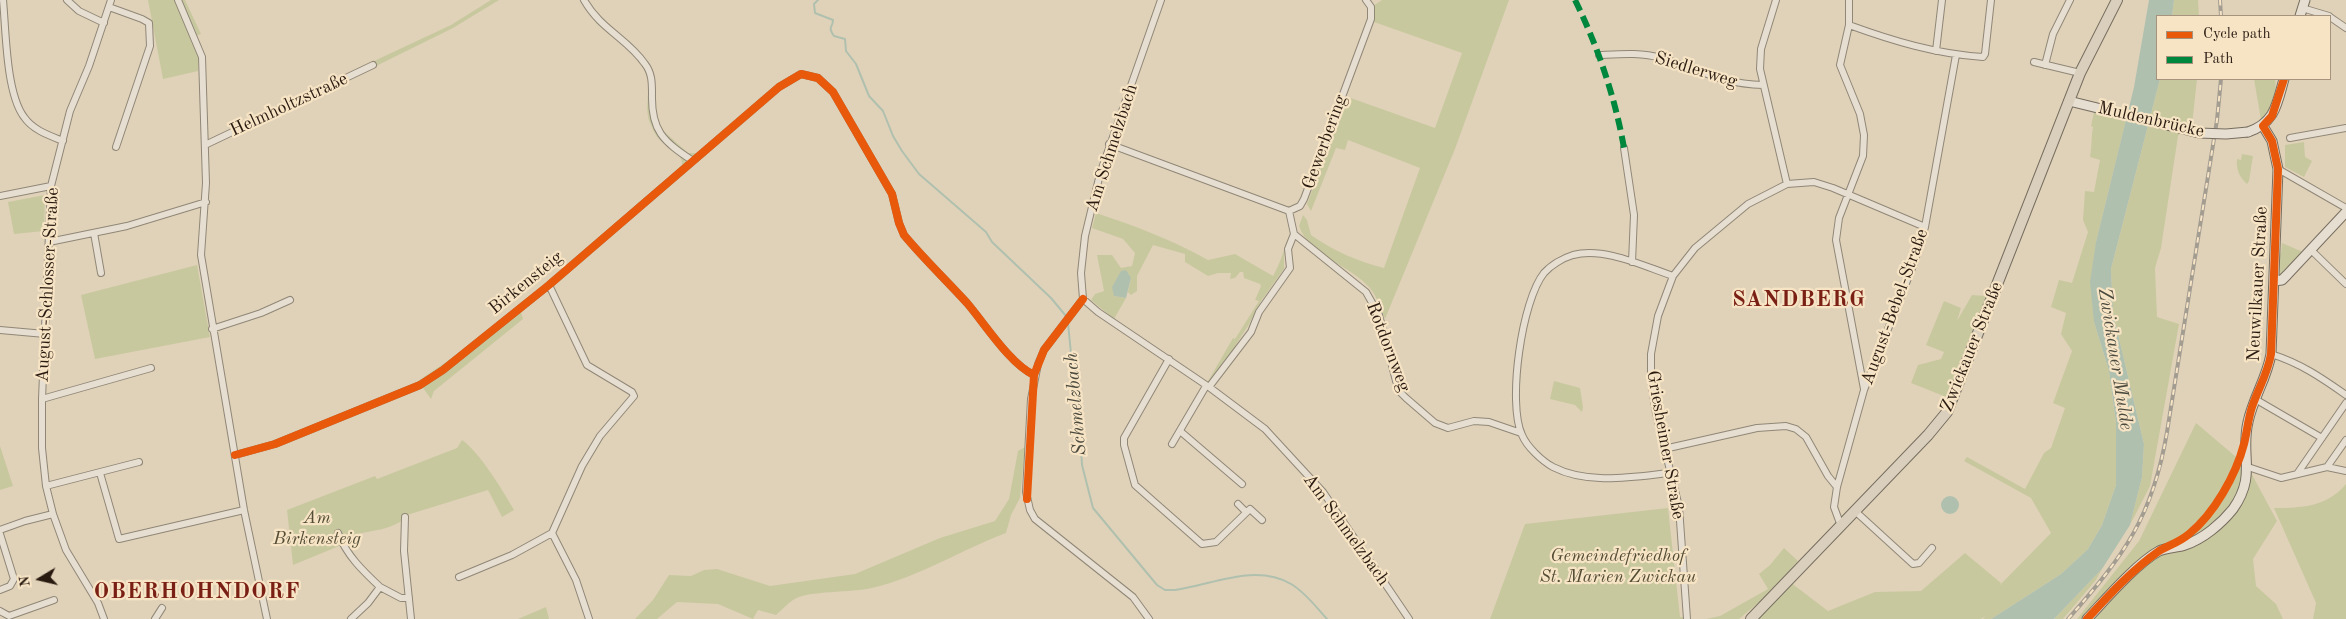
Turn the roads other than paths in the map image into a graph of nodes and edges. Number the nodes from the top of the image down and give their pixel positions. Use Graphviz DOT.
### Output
graph roads {
  1 [pos="4,0"];
  2 [pos="67,0"];
  3 [pos="178,0"];
  4 [pos="584,0"];
  5 [pos="1161,0"];
  6 [pos="1366,0"];
  7 [pos="1776,0"];
  8 [pos="1849,0"];
  9 [pos="1942,0"];
  10 [pos="1991,0"];
  11 [pos="2070,0"];
  12 [pos="2117,0"];
  13 [pos="110,3"];
  14 [pos="2302,8"];
  15 [pos="2323,15"];
  16 [pos="2331,18"];
  17 [pos="104,23"];
  18 [pos="1849,25"];
  19 [pos="2346,28"];
  20 [pos="1936,51"];
  21 [pos="1599,55"];
  22 [pos="1956,55"];
  23 [pos="2034,62"];
  24 [pos="373,65"];
  25 [pos="2045,65"];
  26 [pos="2080,73"];
  27 [pos="2284,80"];
  28 [pos="1763,85"];
  29 [pos="2069,101"];
  30 [pos="2263,126"];
  31 [pos="2346,128"];
  32 [pos="2290,138"];
  33 [pos="63,140"];
  34 [pos="205,144"];
  35 [pos="1109,144"];
  36 [pos="116,147"];
  37 [pos="1624,148"];
  38 [pos="693,161"];
  39 [pos="2278,169"];
  40 [pos="1787,184"];
  41 [pos="51,186"];
  42 [pos="1849,194"];
  43 [pos="0,196"];
  44 [pos="206,202"];
  45 [pos="2346,208"];
  46 [pos="1289,211"];
  47 [pos="2346,212"];
  48 [pos="1925,227"];
  49 [pos="94,233"];
  50 [pos="1294,234"];
  51 [pos="49,242"];
  52 [pos="2310,249"];
  53 [pos="1632,262"];
  54 [pos="101,273"];
  55 [pos="1672,276"];
  56 [pos="2274,281"];
  57 [pos="549,284"];
  58 [pos="2346,284"];
  59 [pos="1083,298"];
  60 [pos="290,300"];
  61 [pos="212,328"];
  62 [pos="0,330"];
  63 [pos="45,334"];
  64 [pos="2272,354"];
  65 [pos="1169,359"];
  66 [pos="151,368"];
  67 [pos="1034,374"];
  68 [pos="1208,387"];
  69 [pos="1864,390"];
  70 [pos="2346,395"];
  71 [pos="42,399"];
  72 [pos="2255,399"];
  73 [pos="2346,403"];
  74 [pos="1180,431"];
  75 [pos="1521,433"];
  76 [pos="2322,438"];
  77 [pos="2346,440"];
  78 [pos="1172,444"];
  79 [pos="1664,449"];
  80 [pos="234,455"];
  81 [pos="139,462"];
  82 [pos="2248,467"];
  83 [pos="2328,467"];
  84 [pos="2346,471"];
  85 [pos="100,474"];
  86 [pos="1669,474"];
  87 [pos="2297,474"];
  88 [pos="1242,484"];
  89 [pos="46,486"];
  90 [pos="1838,487"];
  91 [pos="1238,504"];
  92 [pos="244,510"];
  93 [pos="1855,511"];
  94 [pos="1246,512"];
  95 [pos="53,514"];
  96 [pos="405,517"];
  97 [pos="1262,520"];
  98 [pos="1841,526"];
  99 [pos="0,532"];
  100 [pos="552,533"];
  101 [pos="338,534"];
  102 [pos="1932,548"];
  103 [pos="459,577"];
  104 [pos="380,587"];
  105 [pos="0,590"];
  106 [pos="408,598"];
  107 [pos="54,600"];
  108 [pos="162,608"];
  109 [pos="0,611"];
  110 [pos="104,619"];
  111 [pos="155,619"];
  112 [pos="267,619"];
  113 [pos="351,619"];
  114 [pos="411,619"];
  115 [pos="589,619"];
  116 [pos="1149,619"];
  117 [pos="1409,619"];
  118 [pos="1687,619"];
  119 [pos="1751,619"];
  120 [pos="2087,619"];
  1 -- 33 [label="street"];
  2 -- 17 [label="street"];
  3 -- 34 [label="street, Helmholtzstraße"];
  4 -- 38 [label="street"];
  5 -- 35 [label="street, Am Schmelzbach"];
  6 -- 46 [label="street, Gewerbering"];
  7 -- 28 [label="street"];
  8 -- 18 [label="street"];
  9 -- 20 [label="street"];
  10 -- 22 [label="street"];
  11 -- 25 [label="street"];
  12 -- 26 [label="main road, Zwickauer Straße"];
  13 -- 17 [label="street, August-Schlosser-Straße"];
  13 -- 36 [label="street"];
  14 -- 15 [label="street"];
  16 -- 19 [label="street"];
  17 -- 33 [label="street, August-Schlosser-Straße"];
  18 -- 20 [label="street"];
  18 -- 42 [label="street"];
  20 -- 22 [label="street"];
  21 -- 28 [label="street, Siedlerweg"];
  22 -- 48 [label="street, August-Bebel-Straße"];
  23 -- 25 [label="street"];
  24 -- 34 [label="street, Helmholtzstraße"];
  25 -- 26 [label="street"];
  26 -- 29 [label="main road, Zwickauer Straße"];
  27 -- 30 [label="street"];
  28 -- 40 [label="street"];
  29 -- 30 [label="street, Muldenbrücke, bridge"];
  29 -- 93 [label="main road, Zwickauer Straße"];
  30 -- 39 [label="street, Neuwilkauer Straße"];
  31 -- 32 [label="street"];
  33 -- 41 [label="street, August-Schlosser-Straße"];
  34 -- 44 [label="street, Helmholtzstraße"];
  35 -- 46 [label="street"];
  35 -- 59 [label="street, Am Schmelzbach"];
  37 -- 53 [label="street"];
  38 -- 57 [label="street, Birkensteig"];
  38 -- 67 [label="street, Birkensteig"];
  39 -- 45 [label="street"];
  39 -- 56 [label="street, Neuwilkauer Straße"];
  40 -- 42 [label="street, Griesheimer Straße"];
  40 -- 55 [label="street, Griesheimer Straße"];
  41 -- 43 [label="street"];
  41 -- 51 [label="street, August-Schlosser-Straße"];
  42 -- 48 [label="street, Griesheimer Straße"];
  42 -- 69 [label="street"];
  44 -- 49 [label="street"];
  44 -- 61 [label="street, Helmholtzstraße"];
  46 -- 50 [label="street"];
  47 -- 52 [label="street"];
  48 -- 69 [label="street, August-Bebel-Straße"];
  49 -- 51 [label="street"];
  49 -- 54 [label="street"];
  50 -- 68 [label="street"];
  50 -- 75 [label="street, Rotdornweg"];
  51 -- 63 [label="street, August-Schlosser-Straße"];
  52 -- 56 [label="street"];
  52 -- 58 [label="street"];
  53 -- 55 [label="street"];
  53 -- 75 [label="street"];
  55 -- 79 [label="street, Griesheimer Straße"];
  56 -- 64 [label="street, Neuwilkauer Straße"];
  57 -- 80 [label="street, Birkensteig"];
  57 -- 100 [label="street"];
  59 -- 65 [label="street, Am Schmelzbach"];
  59 -- 67 [label="street"];
  60 -- 61 [label="street"];
  61 -- 80 [label="street, Helmholtzstraße"];
  62 -- 63 [label="street"];
  63 -- 71 [label="street, August-Schlosser-Straße"];
  64 -- 70 [label="street"];
  64 -- 72 [label="street, Neuwilkauer Straße"];
  65 -- 68 [label="street, Am Schmelzbach"];
  65 -- 94 [label="street"];
  66 -- 71 [label="street, August-Schlosser-Straße"];
  67 -- 116 [label="street"];
  68 -- 74 [label="street"];
  68 -- 117 [label="street, Am Schmelzbach"];
  69 -- 90 [label="street, August-Bebel-Straße"];
  71 -- 89 [label="street, August-Schlosser-Straße"];
  72 -- 76 [label="street"];
  72 -- 82 [label="street, Neuwilkauer Straße"];
  73 -- 76 [label="street"];
  74 -- 78 [label="street"];
  74 -- 88 [label="street"];
  75 -- 86 [label="street"];
  76 -- 87 [label="street"];
  77 -- 83 [label="street"];
  79 -- 86 [label="street, Griesheimer Straße"];
  79 -- 90 [label="street"];
  80 -- 92 [label="street, Helmholtzstraße"];
  81 -- 85 [label="street"];
  82 -- 87 [label="street"];
  82 -- 120 [label="street"];
  83 -- 84 [label="street"];
  83 -- 87 [label="street"];
  85 -- 89 [label="street"];
  85 -- 92 [label="street"];
  86 -- 118 [label="street, Griesheimer Straße"];
  89 -- 95 [label="street, August-Schlosser-Straße"];
  90 -- 98 [label="street, August-Bebel-Straße"];
  91 -- 94 [label="street"];
  92 -- 112 [label="street, Helmholtzstraße"];
  93 -- 98 [label="main road, Zwickauer Straße"];
  93 -- 102 [label="street"];
  94 -- 97 [label="street"];
  95 -- 99 [label="street"];
  95 -- 110 [label="street, August-Schlosser-Straße"];
  96 -- 106 [label="street"];
  98 -- 119 [label="main road, Zwickauer Straße"];
  99 -- 105 [label="street"];
  100 -- 103 [label="street"];
  100 -- 115 [label="street"];
  101 -- 104 [label="street"];
  104 -- 106 [label="street"];
  104 -- 113 [label="street"];
  106 -- 114 [label="street"];
  107 -- 109 [label="street"];
  108 -- 111 [label="street"];
}
